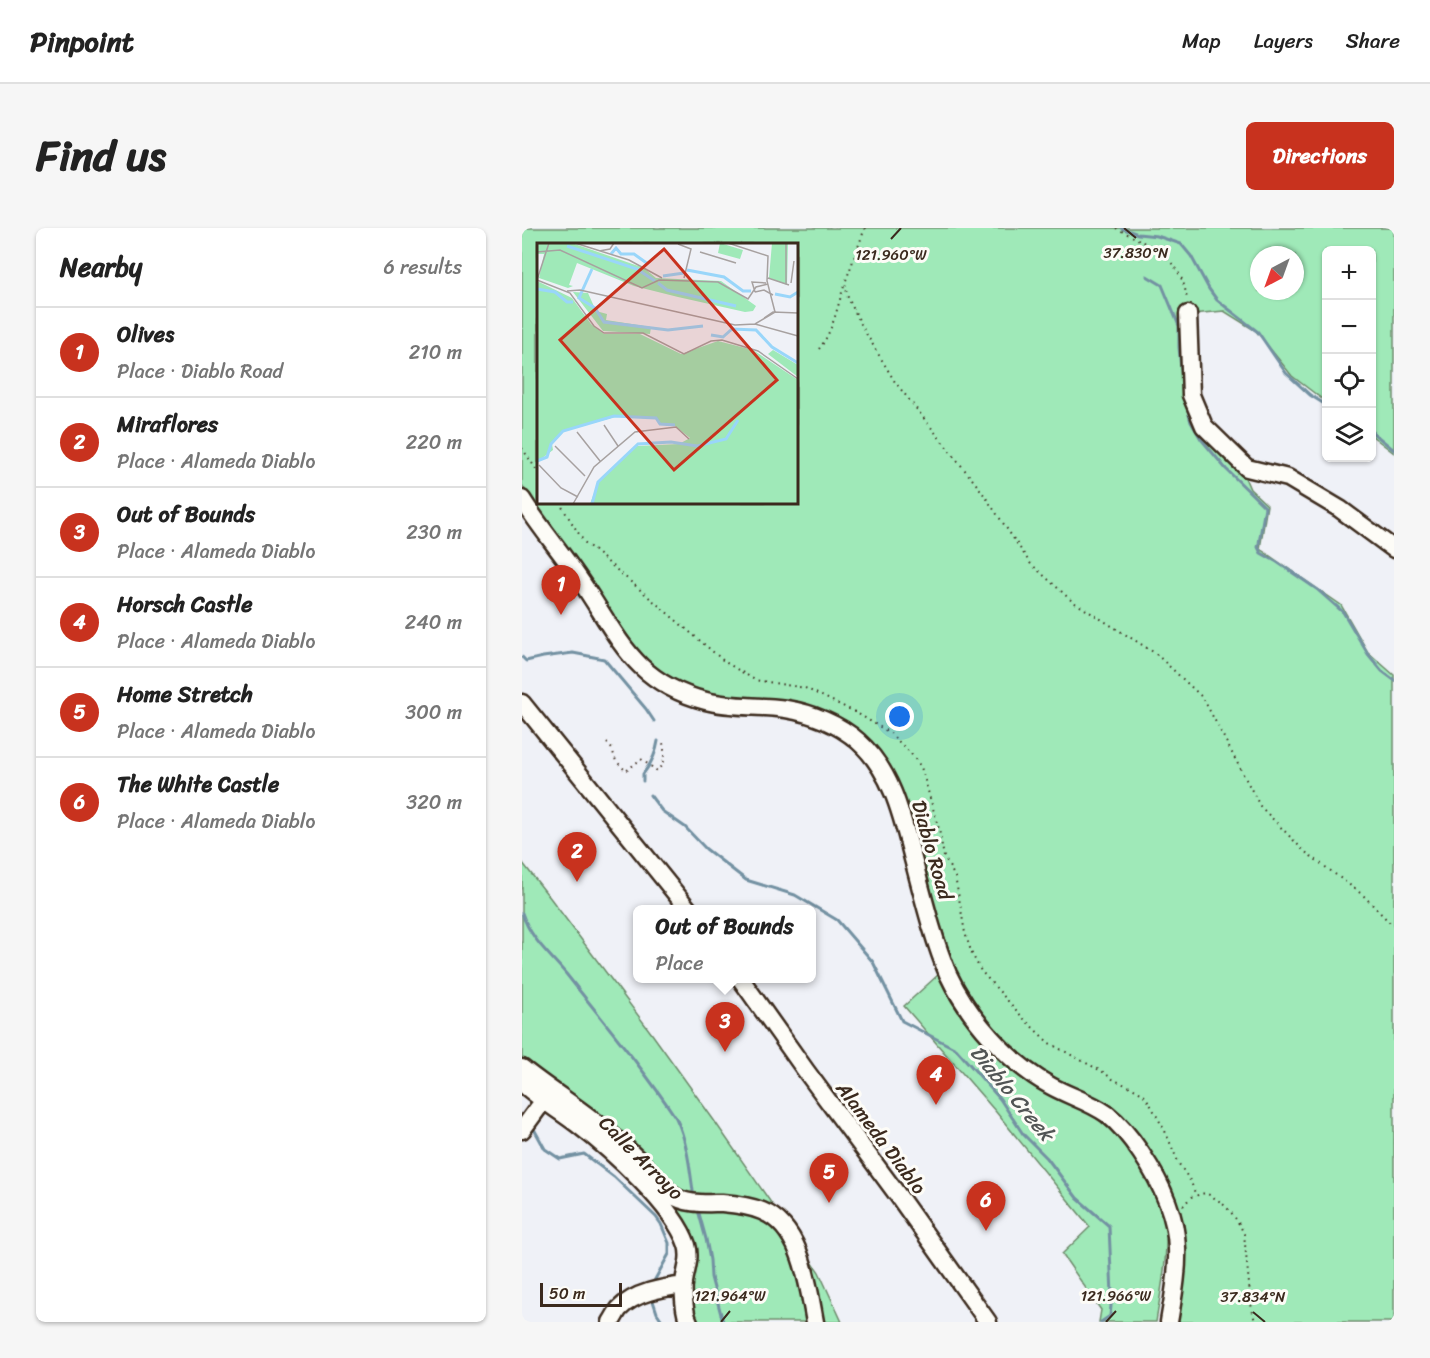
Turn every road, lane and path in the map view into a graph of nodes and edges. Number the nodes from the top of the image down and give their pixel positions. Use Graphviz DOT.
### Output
graph roads {
  1 [pos="865,228"];
  2 [pos="1116,228"];
  3 [pos="845,283"];
  4 [pos="1188,314"];
  5 [pos="819,349"];
  6 [pos="522,448"];
  7 [pos="537,470"];
  8 [pos="522,499"];
  9 [pos="560,504"];
  10 [pos="1394,549"];
  11 [pos="522,703"];
  12 [pos="663,742"];
  13 [pos="607,743"];
  14 [pos="686,905"];
  15 [pos="1394,927"];
  16 [pos="744,983"];
  17 [pos="522,1068"];
  18 [pos="522,1083"];
  19 [pos="544,1100"];
  20 [pos="527,1123"];
  21 [pos="1196,1196"];
  22 [pos="1172,1217"];
  23 [pos="684,1285"];
  24 [pos="611,1322"];
  25 [pos="689,1322"];
  26 [pos="815,1322"];
  27 [pos="988,1322"];
  28 [pos="1169,1322"];
  29 [pos="1255,1322"];
  1 -- 3 [label="path"];
  2 -- 4 [label="path"];
  3 -- 5 [label="path"];
  3 -- 15 [label="path"];
  4 -- 10 [label="street"];
  6 -- 7 [label="path"];
  8 -- 22 [label="street, Diablo Road"];
  9 -- 21 [label="path"];
  11 -- 14 [label="street"];
  12 -- 13 [label="path"];
  16 -- 27 [label="street, Alameda Diablo"];
  17 -- 26 [label="street"];
  18 -- 19 [label="street, Calle Arroyo"];
  19 -- 20 [label="street"];
  19 -- 23 [label="street, Calle Arroyo"];
  21 -- 22 [label="path"];
  21 -- 29 [label="path"];
  22 -- 28 [label="street, Diablo Road"];
  23 -- 24 [label="street"];
  23 -- 25 [label="street, Calle Arroyo"];
}
